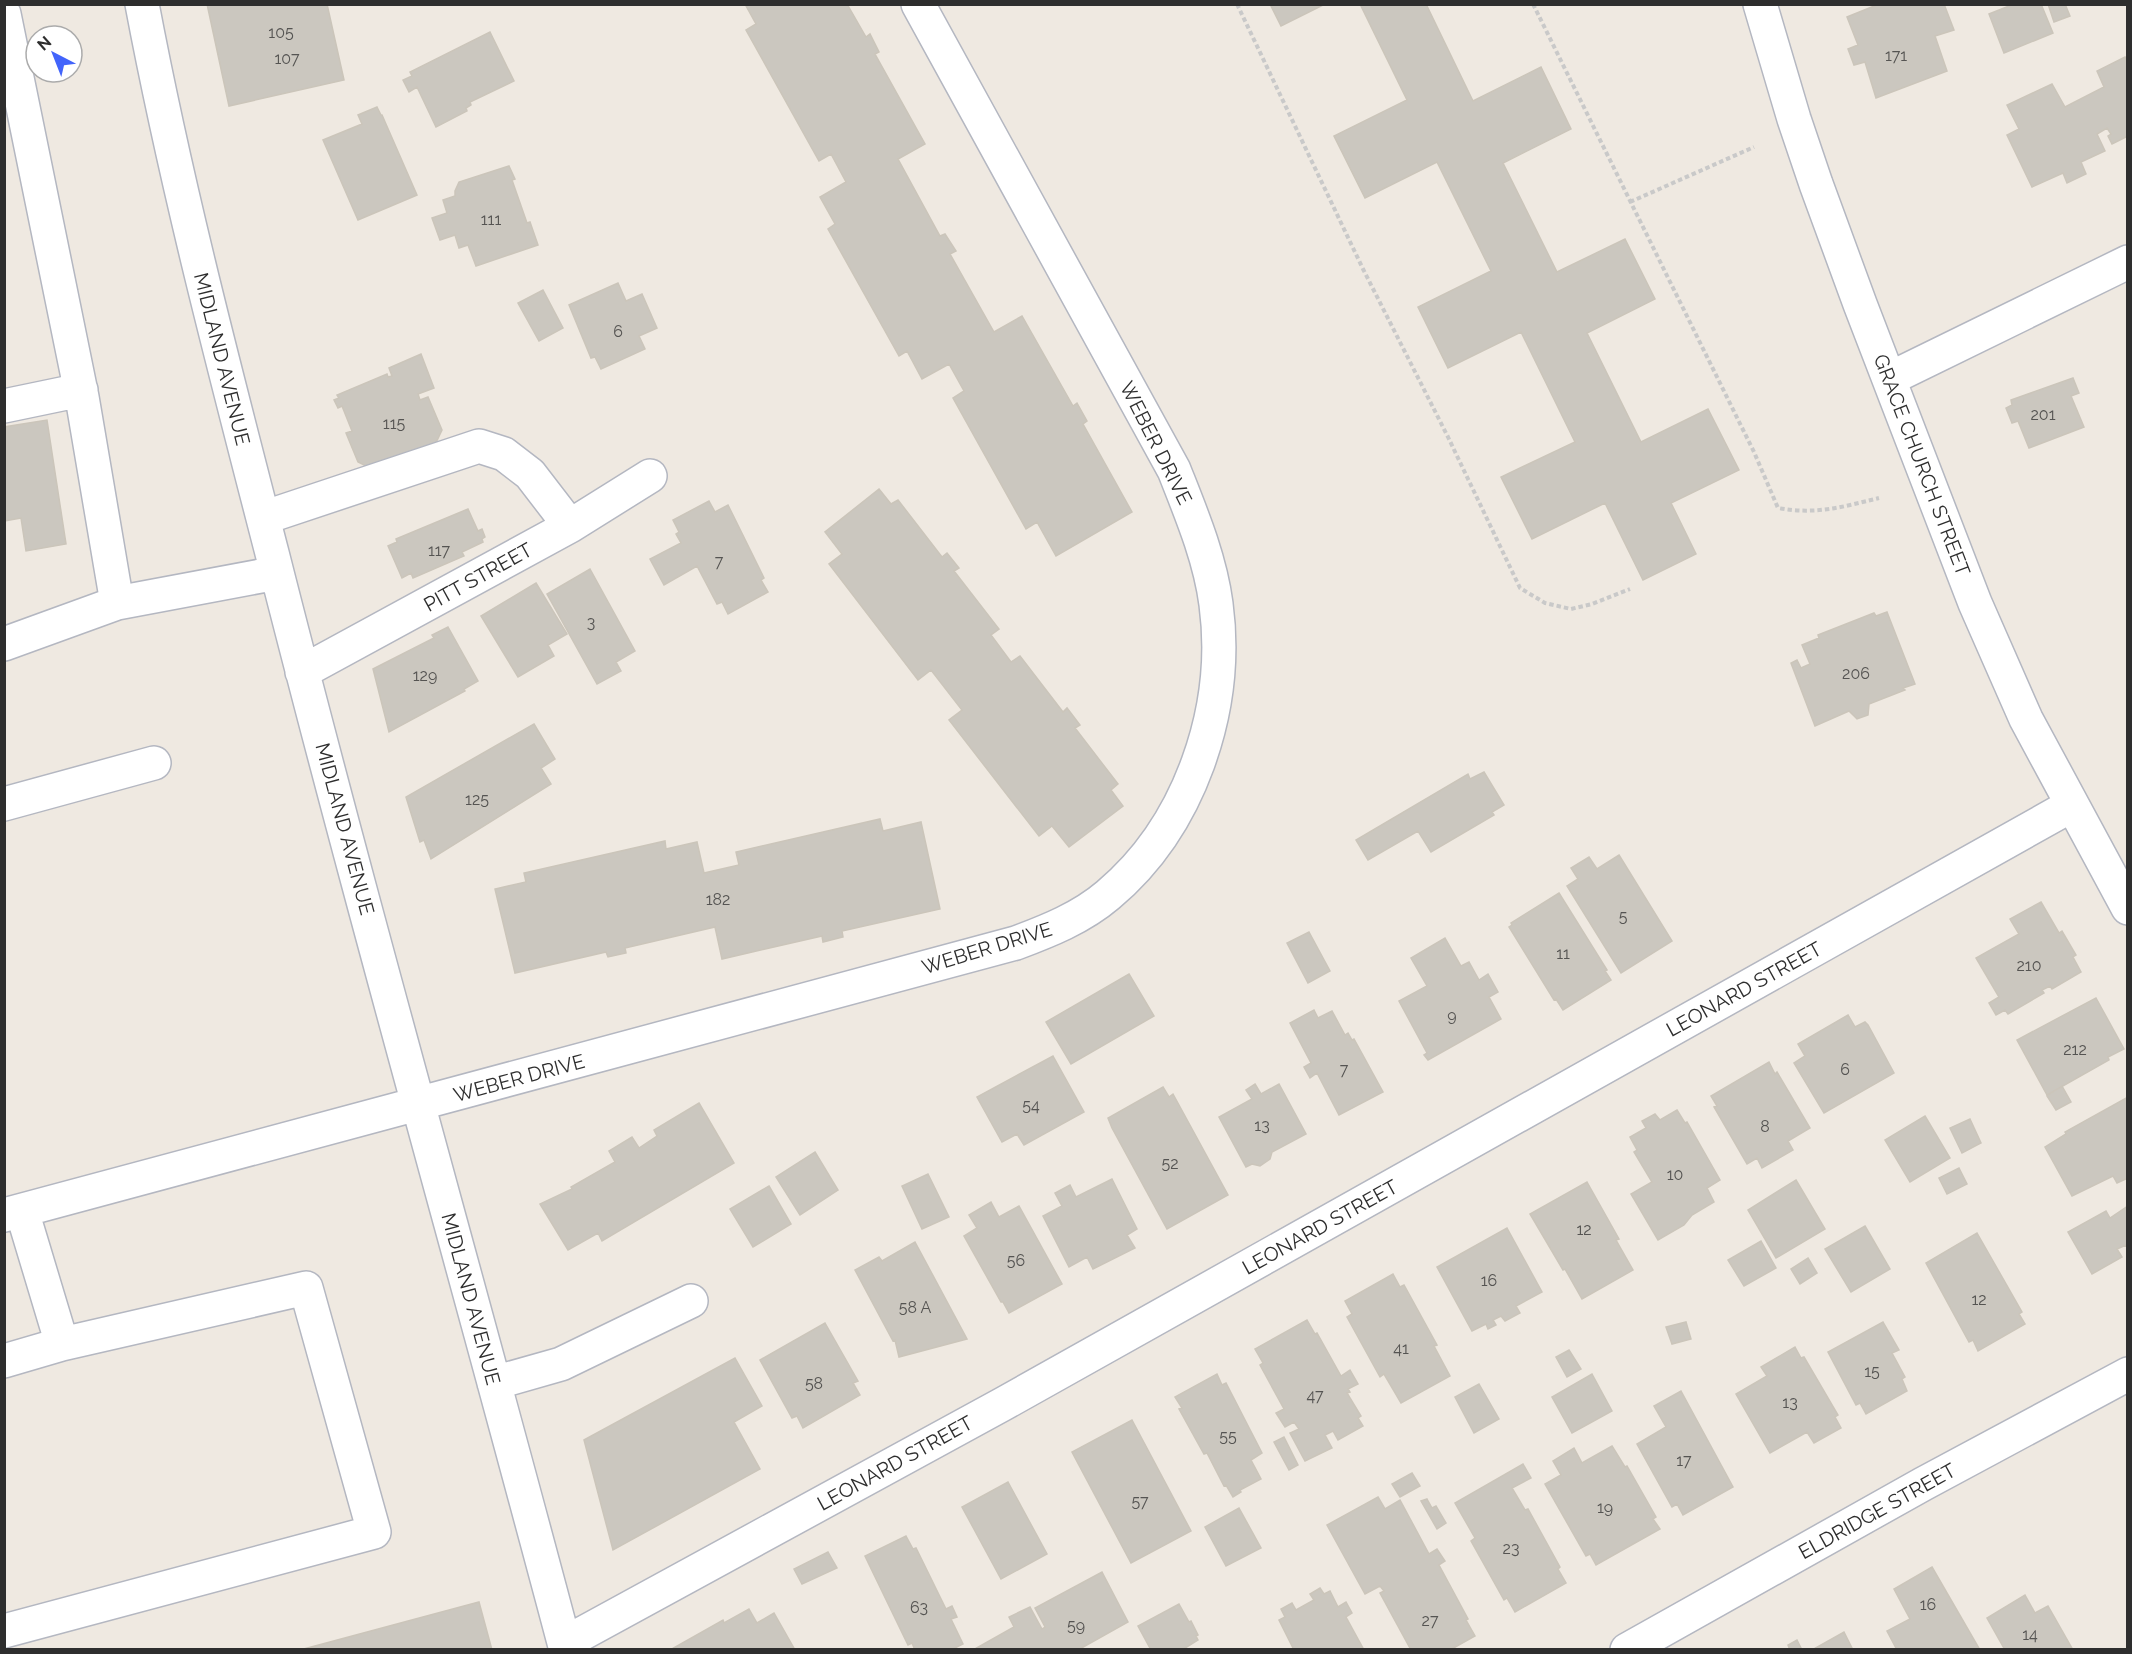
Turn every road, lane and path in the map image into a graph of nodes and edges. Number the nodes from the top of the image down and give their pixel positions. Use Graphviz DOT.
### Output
graph roads {
  1 [pos="142,4"];
  2 [pos="918,4"];
  3 [pos="1237,4"];
  4 [pos="1533,4"];
  5 [pos="1760,4"];
  6 [pos="4,14"];
  7 [pos="1754,147"];
  8 [pos="1630,202"];
  9 [pos="2127,262"];
  10 [pos="1889,379"];
  11 [pos="81,390"];
  12 [pos="4,406"];
  13 [pos="650,476"];
  14 [pos="1878,498"];
  15 [pos="263,518"];
  16 [pos="570,526"];
  17 [pos="277,573"];
  18 [pos="1630,589"];
  19 [pos="117,603"];
  20 [pos="4,644"];
  21 [pos="302,672"];
  22 [pos="154,763"];
  23 [pos="4,804"];
  24 [pos="2072,805"];
  25 [pos="2127,908"];
  26 [pos="419,1105"];
  27 [pos="14,1213"];
  28 [pos="691,1301"];
  29 [pos="62,1344"];
  30 [pos="4,1361"];
  31 [pos="2127,1374"];
  32 [pos="494,1383"];
  33 [pos="4,1631"];
  34 [pos="566,1647"];
  35 [pos="1627,1650"];
  1 -- 15 [label="street, MIDLAND AVENUE"];
  2 -- 26 [label="street, WEBER DRIVE"];
  3 -- 18 [label="path"];
  4 -- 8 [label="path"];
  5 -- 10 [label="street, GRACE CHURCH STREET"];
  6 -- 11 [label="street"];
  7 -- 8 [label="path"];
  8 -- 14 [label="path"];
  9 -- 10 [label="street"];
  10 -- 24 [label="street, GRACE CHURCH STREET"];
  11 -- 12 [label="street"];
  11 -- 19 [label="street"];
  13 -- 16 [label="street, PITT STREET"];
  15 -- 16 [label="street"];
  15 -- 17 [label="street, MIDLAND AVENUE"];
  16 -- 21 [label="street, PITT STREET"];
  17 -- 19 [label="street"];
  17 -- 21 [label="street, MIDLAND AVENUE"];
  19 -- 20 [label="street"];
  21 -- 26 [label="street, MIDLAND AVENUE"];
  22 -- 23 [label="street"];
  24 -- 25 [label="street, GRACE CHURCH STREET"];
  24 -- 34 [label="street, LEONARD STREET"];
  26 -- 27 [label="street, WEBER DRIVE"];
  26 -- 32 [label="street, MIDLAND AVENUE"];
  27 -- 29 [label="street"];
  28 -- 32 [label="street"];
  29 -- 30 [label="street"];
  29 -- 33 [label="street"];
  31 -- 35 [label="street, ELDRIDGE STREET"];
  32 -- 34 [label="street, MIDLAND AVENUE"];
}
